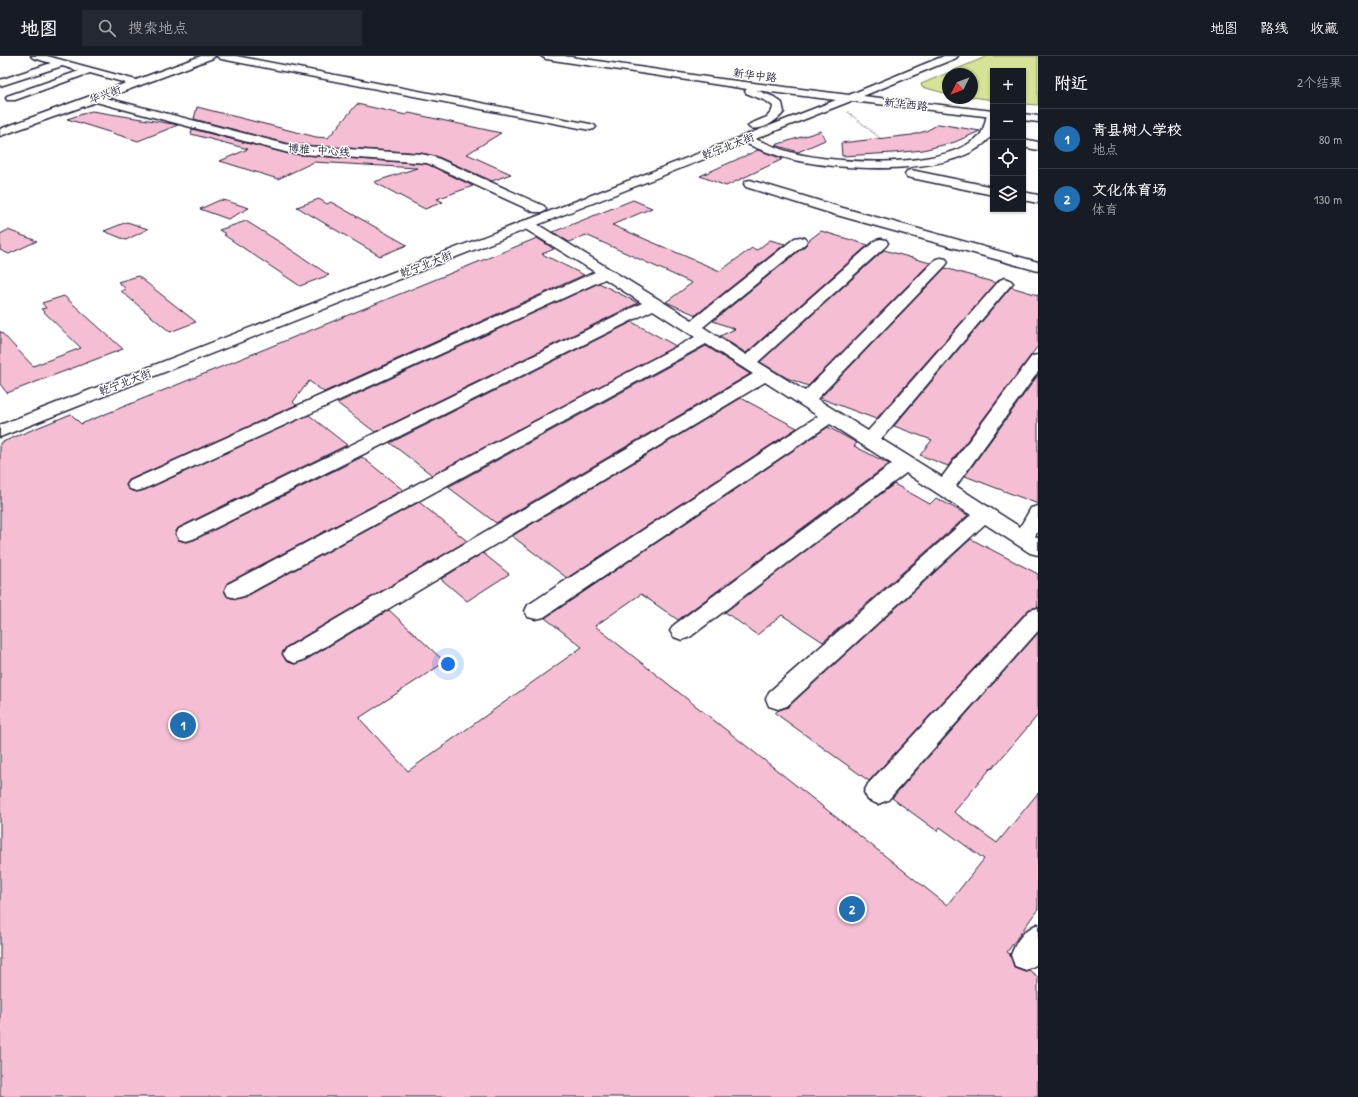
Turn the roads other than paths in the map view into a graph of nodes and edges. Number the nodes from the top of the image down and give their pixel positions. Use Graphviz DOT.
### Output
graph roads {
  1 [pos="36,56"];
  2 [pos="210,56"];
  3 [pos="221,56"];
  4 [pos="546,56"];
  5 [pos="567,56"];
  6 [pos="937,56"];
  7 [pos="953,56"];
  8 [pos="61,63"];
  9 [pos="920,69"];
  10 [pos="90,70"];
  11 [pos="899,71"];
  12 [pos="867,80"];
  13 [pos="713,81"];
  14 [pos="0,83"];
  15 [pos="137,83"];
  16 [pos="762,84"];
  17 [pos="826,85"];
  18 [pos="904,85"];
  19 [pos="917,95"];
  20 [pos="846,97"];
  21 [pos="11,98"];
  22 [pos="95,98"];
  23 [pos="990,110"];
  24 [pos="990,110"];
  25 [pos="862,111"];
  26 [pos="990,114"];
  27 [pos="990,114"];
  28 [pos="1026,114"];
  29 [pos="1038,116"];
  30 [pos="1026,117"];
  31 [pos="1038,119"];
  32 [pos="590,127"];
  33 [pos="0,133"];
  34 [pos="738,134"];
  35 [pos="989,138"];
  36 [pos="751,142"];
  37 [pos="1026,144"];
  38 [pos="1038,146"];
  39 [pos="681,164"];
  40 [pos="911,174"];
  41 [pos="750,184"];
  42 [pos="990,190"];
  43 [pos="1026,197"];
  44 [pos="1038,199"];
  45 [pos="539,210"];
  46 [pos="527,224"];
  47 [pos="800,241"];
  48 [pos="881,243"];
  49 [pos="941,262"];
  50 [pos="1038,267"];
  51 [pos="606,272"];
  52 [pos="1005,283"];
  53 [pos="654,303"];
  54 [pos="700,332"];
  55 [pos="1038,360"];
  56 [pos="747,363"];
  57 [pos="765,374"];
  58 [pos="806,400"];
  59 [pos="830,416"];
  60 [pos="0,417"];
  61 [pos="0,431"];
  62 [pos="870,442"];
  63 [pos="906,464"];
  64 [pos="137,485"];
  65 [pos="944,488"];
  66 [pos="1038,513"];
  67 [pos="984,514"];
  68 [pos="186,534"];
  69 [pos="1030,544"];
  70 [pos="236,590"];
  71 [pos="536,611"];
  72 [pos="1038,616"];
  73 [pos="682,631"];
  74 [pos="295,654"];
  75 [pos="778,699"];
  76 [pos="878,792"];
  1 -- 8 [label="main road"];
  2 -- 15 [label="main road, 华兴街"];
  3 -- 32 [label="main road"];
  4 -- 13 [label="main road, 新华中路"];
  5 -- 16 [label="main road, 新华中路"];
  6 -- 11 [label="main road"];
  7 -- 9 [label="main road"];
  8 -- 10 [label="main road"];
  8 -- 14 [label="main road"];
  9 -- 18 [label="main road"];
  9 -- 20 [label="main road"];
  10 -- 15 [label="main road"];
  10 -- 21 [label="main road"];
  11 -- 12 [label="main road"];
  11 -- 20 [label="main road"];
  13 -- 20 [label="main road, 新华中路"];
  13 -- 34 [label="main road"];
  15 -- 22 [label="main road, 华兴街"];
  16 -- 17 [label="main road"];
  16 -- 20 [label="main road, 新华中路"];
  19 -- 24 [label="main road"];
  20 -- 23 [label="main road, 新华西路"];
  20 -- 26 [label="main road, 新华西路"];
  20 -- 34 [label="main road, 乾宁北大街"];
  20 -- 36 [label="main road"];
  20 -- 39 [label="main road, 乾宁北大街"];
  22 -- 33 [label="main road, 华兴街"];
  22 -- 45 [label="main road, 博雅 · 中心线"];
  25 -- 27 [label="main road"];
  28 -- 29 [label="main road"];
  30 -- 31 [label="main road"];
  34 -- 45 [label="main road, 乾宁北大街"];
  35 -- 36 [label="main road"];
  36 -- 39 [label="main road"];
  37 -- 38 [label="main road"];
  39 -- 46 [label="main road, 乾宁北大街"];
  40 -- 42 [label="main road"];
  41 -- 50 [label="main road"];
  43 -- 44 [label="main road"];
  45 -- 60 [label="main road, 乾宁北大街"];
  46 -- 51 [label="main road"];
  46 -- 61 [label="main road, 乾宁北大街"];
  47 -- 54 [label="main road"];
  48 -- 56 [label="main road"];
  49 -- 58 [label="main road"];
  51 -- 53 [label="main road"];
  51 -- 64 [label="main road"];
  52 -- 62 [label="main road"];
  53 -- 54 [label="main road"];
  53 -- 68 [label="main road"];
  54 -- 56 [label="main road"];
  54 -- 70 [label="main road"];
  55 -- 65 [label="main road"];
  56 -- 57 [label="main road"];
  57 -- 58 [label="main road"];
  57 -- 74 [label="main road"];
  58 -- 59 [label="main road"];
  59 -- 62 [label="main road"];
  59 -- 71 [label="main road"];
  62 -- 63 [label="main road"];
  63 -- 65 [label="main road"];
  63 -- 73 [label="main road"];
  65 -- 67 [label="main road"];
  66 -- 69 [label="main road"];
  67 -- 69 [label="main road"];
  67 -- 75 [label="main road"];
  72 -- 76 [label="main road"];
}
